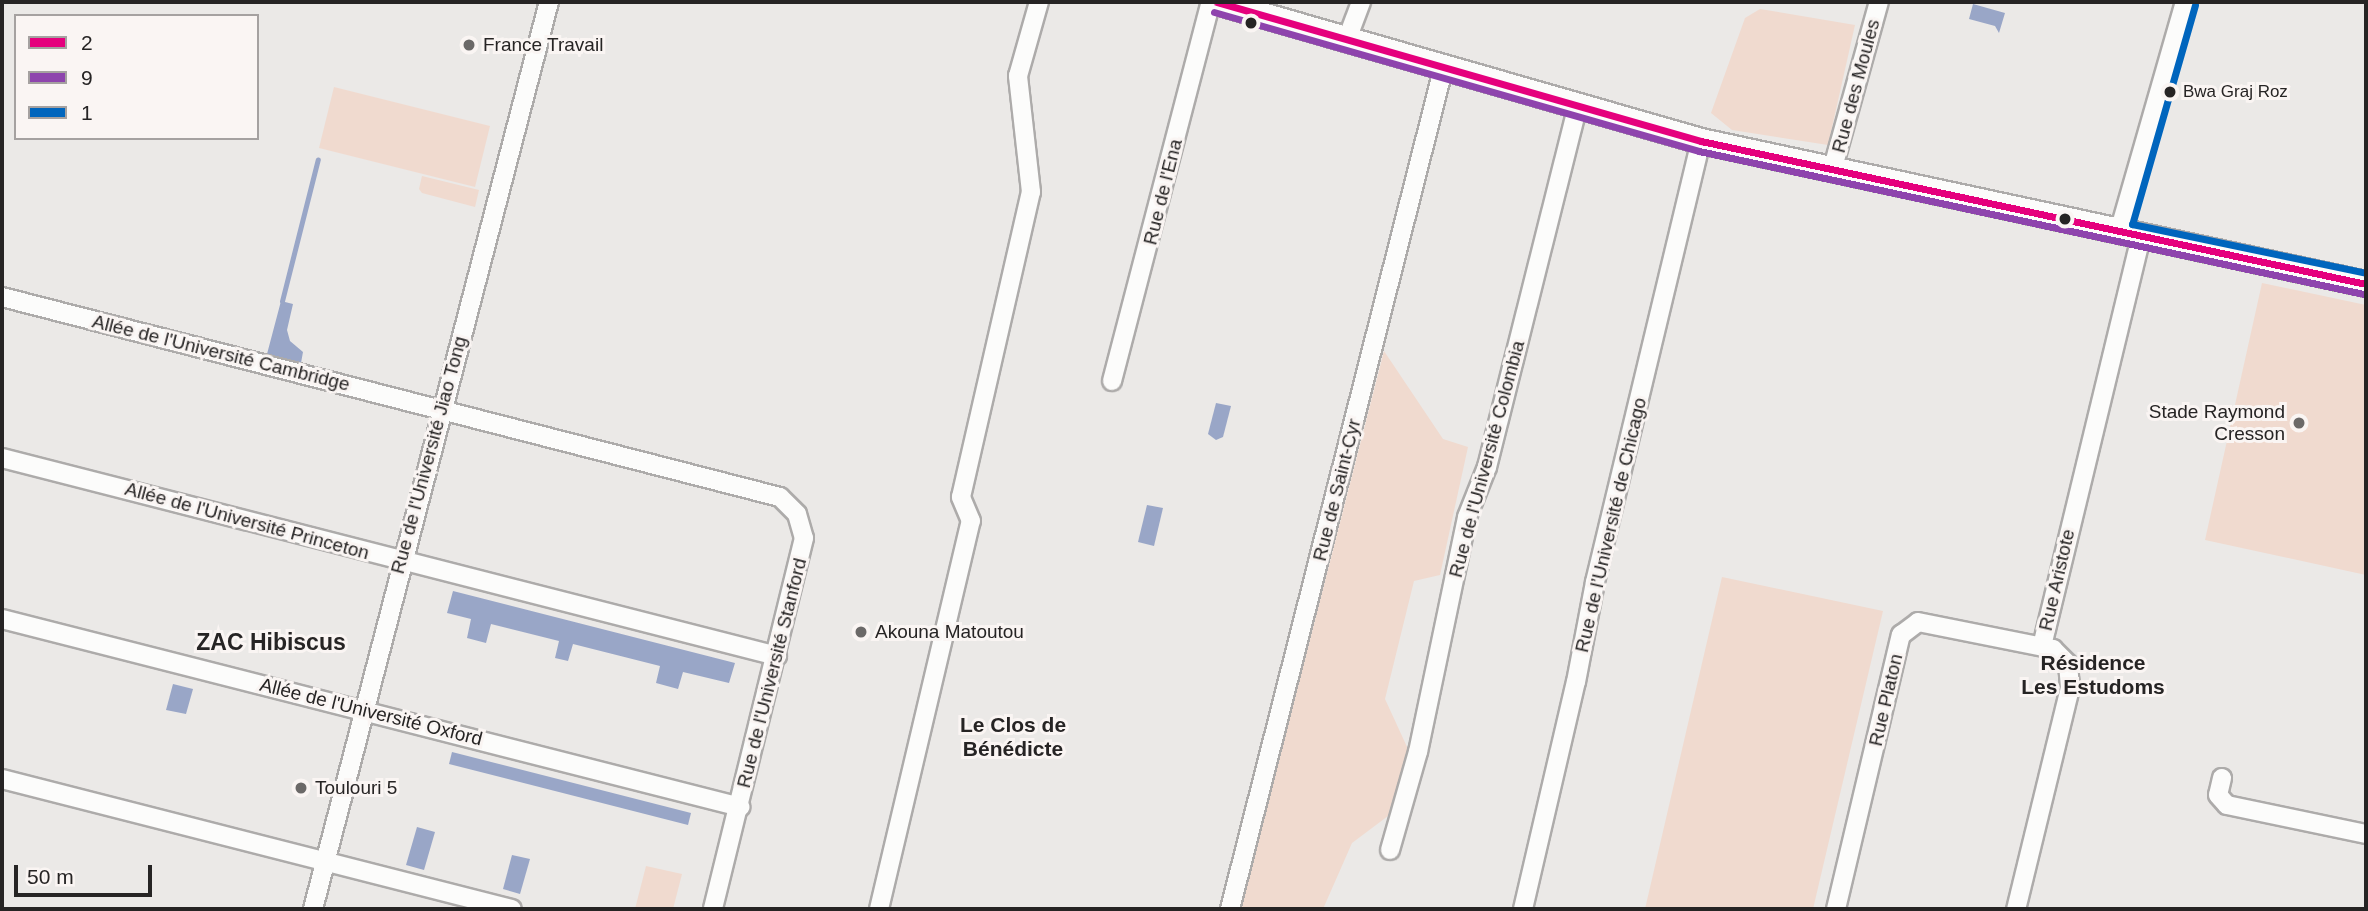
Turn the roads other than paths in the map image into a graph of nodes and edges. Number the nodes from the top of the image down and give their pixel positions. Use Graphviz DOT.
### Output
graph roads {
  1 [pos="549,2"];
  2 [pos="1039,2"];
  3 [pos="1361,2"];
  4 [pos="1879,2"];
  5 [pos="2185,2"];
  6 [pos="1224,3"];
  7 [pos="1346,42"];
  8 [pos="1443,70"];
  9 [pos="1577,109"];
  10 [pos="1701,141"];
  11 [pos="1832,171"];
  12 [pos="2130,234"];
  13 [pos="2366,284"];
  14 [pos="2,297"];
  15 [pos="1112,381"];
  16 [pos="441,410"];
  17 [pos="2,458"];
  18 [pos="401,561"];
  19 [pos="2,619"];
  20 [pos="2042,646"];
  21 [pos="777,656"];
  22 [pos="364,711"];
  23 [pos="2222,778"];
  24 [pos="2,779"];
  25 [pos="740,807"];
  26 [pos="2366,834"];
  27 [pos="1390,850"];
  28 [pos="326,862"];
  29 [pos="313,909"];
  30 [pos="512,909"];
  31 [pos="713,909"];
  32 [pos="879,909"];
  33 [pos="1230,909"];
  34 [pos="1523,909"];
  35 [pos="1836,909"];
  36 [pos="2016,909"];
  1 -- 16 [label="street, Rue de l'Université Jiao Tong"];
  2 -- 32 [label="street"];
  3 -- 7 [label="street"];
  4 -- 11 [label="street, Rue des Moules"];
  5 -- 12 [label="street, Rue Aristote"];
  6 -- 7 [label="main road"];
  6 -- 15 [label="street, Rue de l'Ena"];
  7 -- 8 [label="main road"];
  8 -- 9 [label="main road"];
  8 -- 33 [label="street, Rue de Saint-Cyr"];
  9 -- 10 [label="main road"];
  9 -- 27 [label="street, Rue de l'Université Colombia"];
  10 -- 11 [label="main road"];
  10 -- 34 [label="street, Rue de l’Université de Chicago"];
  11 -- 12 [label="main road"];
  12 -- 13 [label="main road"];
  12 -- 20 [label="street, Rue Aristote"];
  14 -- 16 [label="street, Allée de l'Université Cambridge"];
  16 -- 18 [label="street, Rue de l'Université Jiao Tong"];
  16 -- 21 [label="street, Rue de l'Université Stanford"];
  17 -- 18 [label="street, Allée de l'Université Princeton"];
  18 -- 21 [label="street, Allée de l'Université Princeton"];
  18 -- 22 [label="street, Rue de l'Université Jiao Tong"];
  19 -- 22 [label="street, Allée de l'Université Oxford"];
  20 -- 35 [label="street, Rue Platon"];
  20 -- 36 [label="street, Rue Aristote"];
  21 -- 25 [label="street, Rue de l'Université Stanford"];
  22 -- 25 [label="street, Allée de l'Université Oxford"];
  22 -- 28 [label="street, Rue de l'Université Jiao Tong"];
  23 -- 26 [label="street"];
  24 -- 28 [label="street"];
  25 -- 31 [label="street, Rue de l'Université Stanford"];
  28 -- 29 [label="street, Rue de l'Université Jiao Tong"];
  28 -- 30 [label="street"];
}
